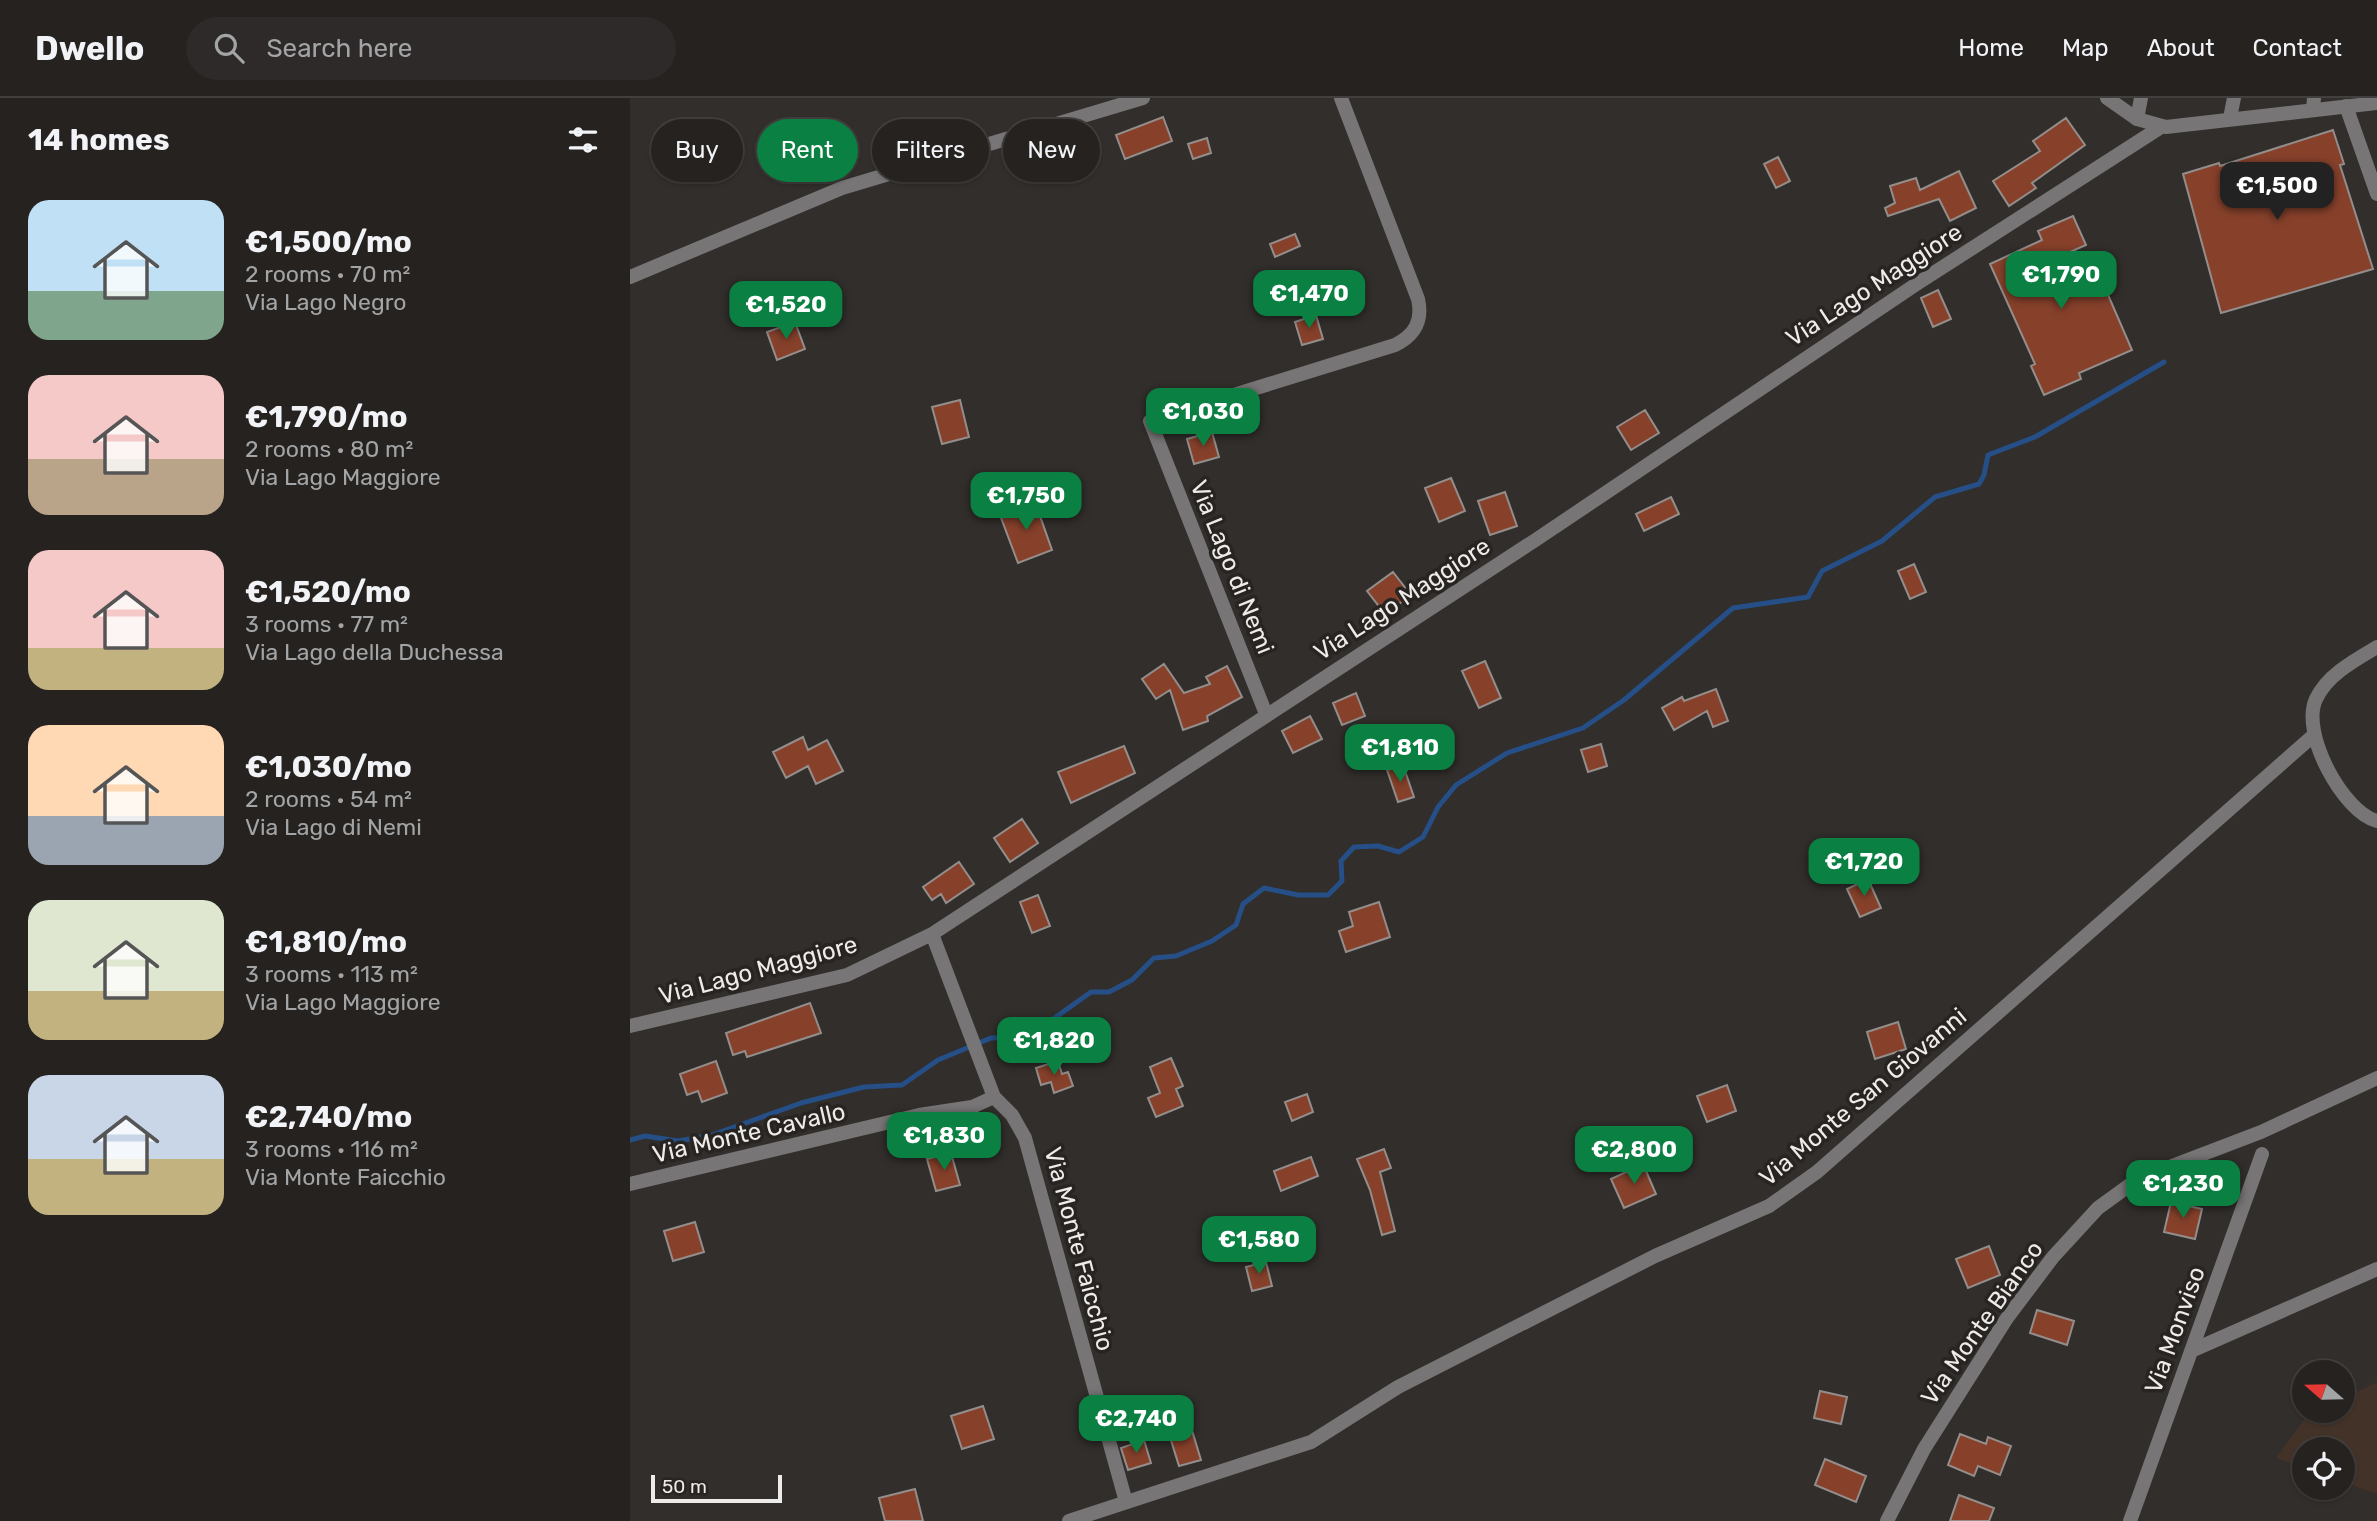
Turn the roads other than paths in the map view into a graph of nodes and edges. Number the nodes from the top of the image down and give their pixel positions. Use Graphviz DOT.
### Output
graph roads {
  1 [pos="1143,98"];
  2 [pos="1341,98"];
  3 [pos="2107,98"];
  4 [pos="2141,98"];
  5 [pos="2234,98"];
  6 [pos="2377,103"];
  7 [pos="2314,104"];
  8 [pos="2346,106"];
  9 [pos="2230,118"];
  10 [pos="2137,119"];
  11 [pos="2161,127"];
  12 [pos="2377,194"];
  13 [pos="630,277"];
  14 [pos="2377,647"];
  15 [pos="1266,714"];
  16 [pos="2314,736"];
  17 [pos="2377,821"];
  18 [pos="932,934"];
  19 [pos="630,1026"];
  20 [pos="2377,1078"];
  21 [pos="994,1097"];
  22 [pos="2262,1154"];
  23 [pos="630,1184"];
  24 [pos="2377,1269"];
  25 [pos="2191,1351"];
  26 [pos="1126,1502"];
  27 [pos="1069,1521"];
  28 [pos="1887,1521"];
  29 [pos="2130,1521"];
  1 -- 13 [label="street"];
  2 -- 15 [label="street, Via Lago di Nemi"];
  3 -- 10 [label="street"];
  4 -- 10 [label="street"];
  5 -- 9 [label="street"];
  6 -- 8 [label="street"];
  7 -- 8 [label="street"];
  7 -- 9 [label="street"];
  8 -- 12 [label="street"];
  9 -- 11 [label="street"];
  10 -- 11 [label="street"];
  11 -- 15 [label="street, Via Lago Maggiore"];
  14 -- 16 [label="street"];
  15 -- 18 [label="street, Via Lago Maggiore"];
  16 -- 17 [label="street"];
  16 -- 26 [label="street, Via Monte San Giovanni"];
  18 -- 19 [label="street, Via Lago Maggiore"];
  18 -- 21 [label="street"];
  20 -- 28 [label="street, Via Monte Bianco"];
  21 -- 23 [label="street, Via Monte Cavallo"];
  21 -- 26 [label="street, Via Monte Faicchio"];
  22 -- 25 [label="street, Via Monviso"];
  24 -- 25 [label="street"];
  25 -- 29 [label="street, Via Monviso"];
  26 -- 27 [label="street, Via Monte San Giovanni"];
}
